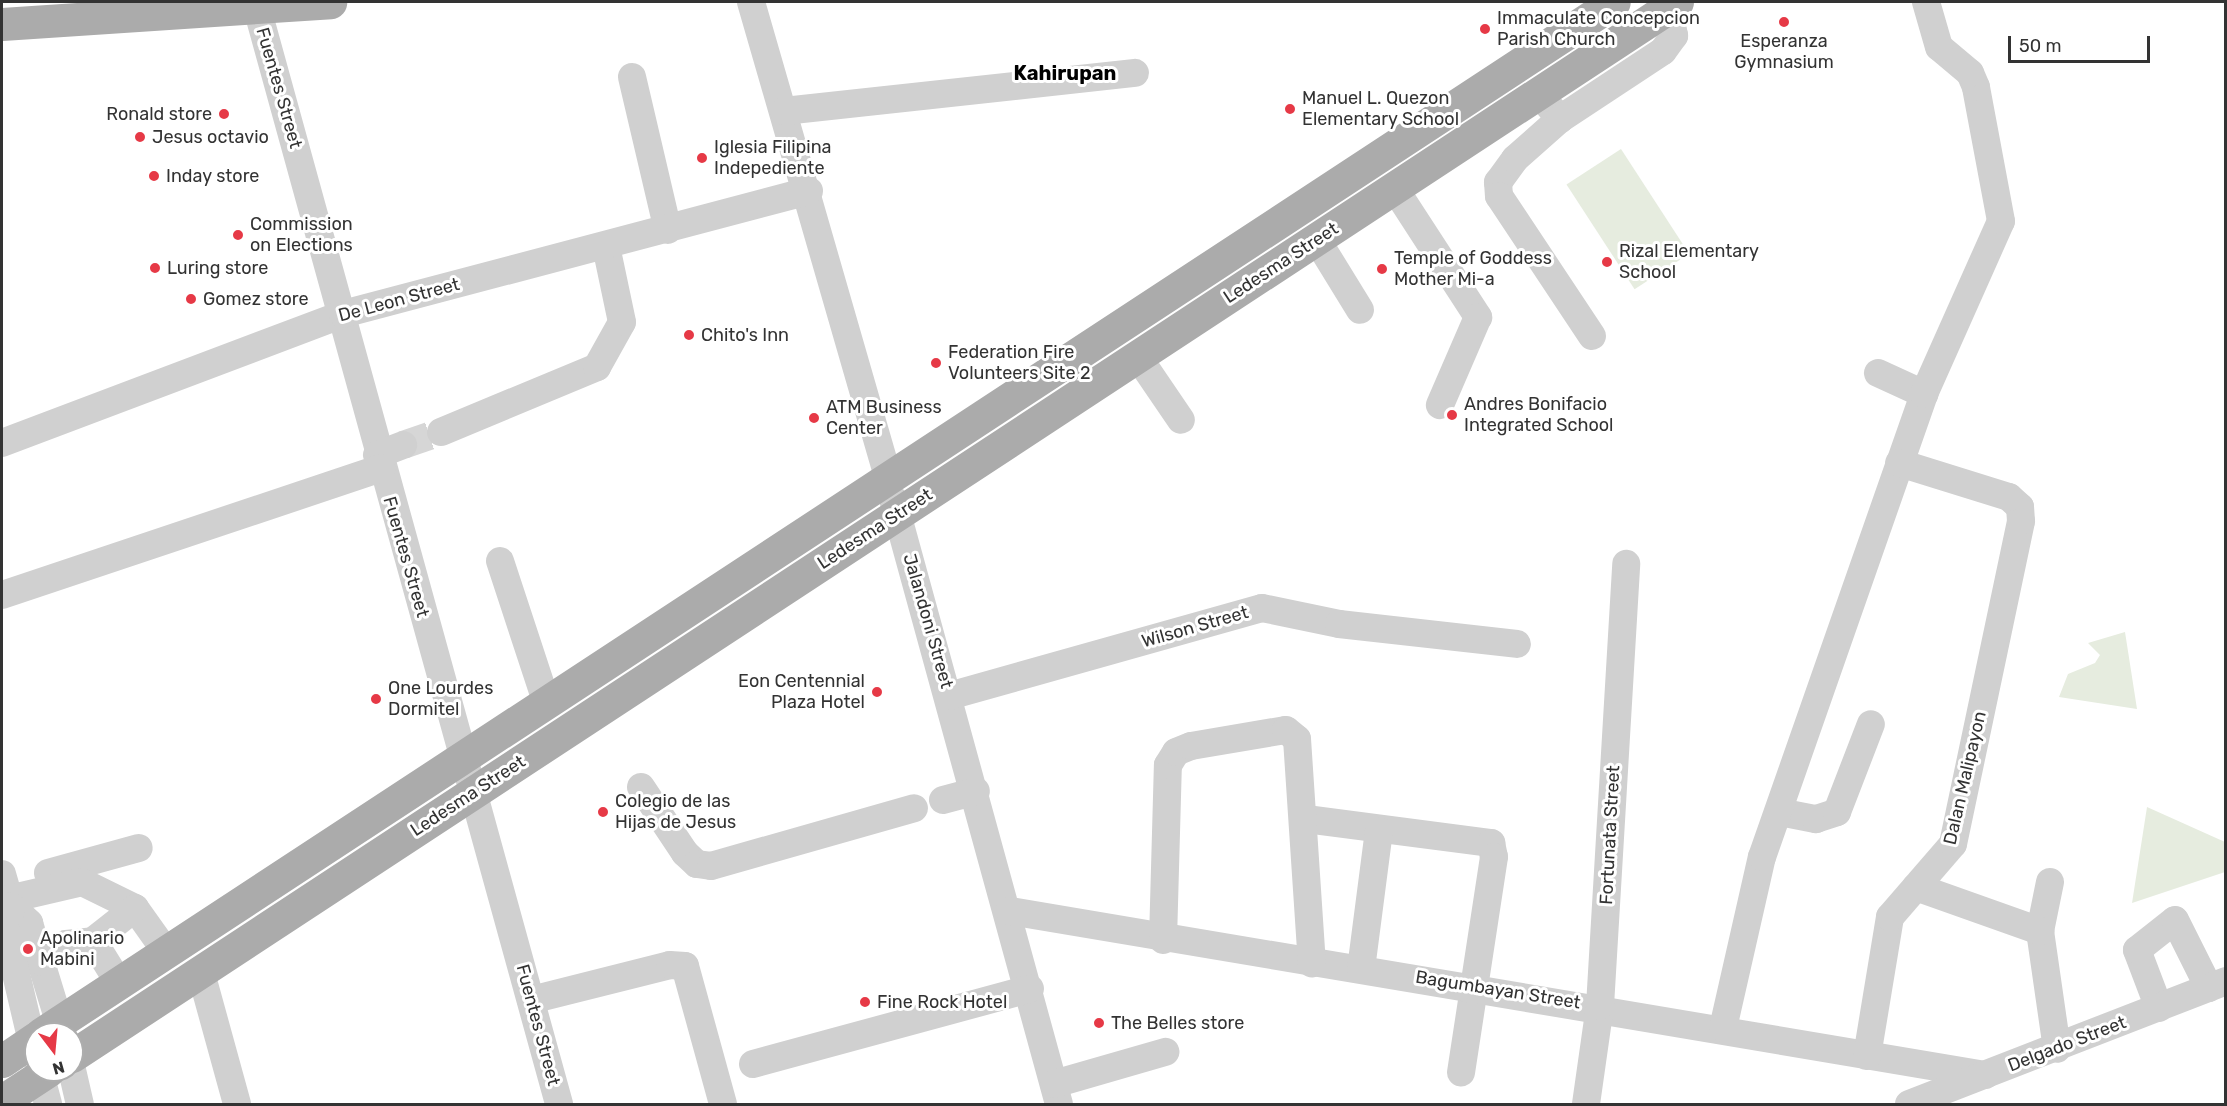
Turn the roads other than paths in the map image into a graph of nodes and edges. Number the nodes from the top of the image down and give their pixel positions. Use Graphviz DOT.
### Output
graph roads {
  1 [pos="330,2"];
  2 [pos="751,2"];
  3 [pos="1614,2"];
  4 [pos="1926,2"];
  5 [pos="1670,3"];
  6 [pos="269,5"];
  7 [pos="2,24"];
  8 [pos="1135,73"];
  9 [pos="632,77"];
  10 [pos="1539,94"];
  11 [pos="784,111"];
  12 [pos="1560,119"];
  13 [pos="1395,189"];
  14 [pos="809,191"];
  15 [pos="668,230"];
  16 [pos="1317,240"];
  17 [pos="606,246"];
  18 [pos="1360,310"];
  19 [pos="343,314"];
  20 [pos="1592,336"];
  21 [pos="1138,357"];
  22 [pos="1878,373"];
  23 [pos="1924,394"];
  24 [pos="1440,405"];
  25 [pos="1181,420"];
  26 [pos="441,432"];
  27 [pos="2,444"];
  28 [pos="387,456"];
  29 [pos="1899,463"];
  30 [pos="893,497"];
  31 [pos="500,561"];
  32 [pos="1626,564"];
  33 [pos="2,595"];
  34 [pos="1517,644"];
  35 [pos="949,696"];
  36 [pos="547,704"];
  37 [pos="1871,724"];
  38 [pos="464,758"];
  39 [pos="641,787"];
  40 [pos="976,791"];
  41 [pos="474,792"];
  42 [pos="944,800"];
  43 [pos="914,808"];
  44 [pos="1779,812"];
  45 [pos="1306,819"];
  46 [pos="1379,831"];
  47 [pos="139,848"];
  48 [pos="2050,882"];
  49 [pos="1916,887"];
  50 [pos="6,891"];
  51 [pos="135,908"];
  52 [pos="1010,911"];
  53 [pos="2040,931"];
  54 [pos="1163,940"];
  55 [pos="93,941"];
  56 [pos="167,952"];
  57 [pos="42,962"];
  58 [pos="1312,964"];
  59 [pos="1361,969"];
  60 [pos="201,973"];
  61 [pos="119,984"];
  62 [pos="2217,985"];
  63 [pos="1030,988"];
  64 [pos="1474,988"];
  65 [pos="531,1000"];
  66 [pos="1600,1006"];
  67 [pos="2159,1008"];
  68 [pos="34,1022"];
  69 [pos="43,1022"];
  70 [pos="79,1022"];
  71 [pos="1723,1028"];
  72 [pos="84,1048"];
  73 [pos="2057,1049"];
  74 [pos="1165,1052"];
  75 [pos="1868,1056"];
  76 [pos="24,1057"];
  77 [pos="2,1060"];
  78 [pos="753,1065"];
  79 [pos="1461,1072"];
  80 [pos="1985,1075"];
  81 [pos="24,1077"];
  82 [pos="75,1082"];
  83 [pos="1056,1094"];
  84 [pos="2,1101"];
  85 [pos="80,1104"];
  86 [pos="237,1104"];
  87 [pos="559,1104"];
  88 [pos="723,1104"];
  89 [pos="1586,1104"];
  90 [pos="1909,1104"];
  1 -- 6 [label="main road"];
  2 -- 11 [label="street, Jalandoni Street"];
  3 -- 30 [label="main road, Ledesma Street"];
  4 -- 23 [label="street"];
  5 -- 10 [label="main road, Ledesma Street"];
  5 -- 12 [label="street"];
  6 -- 7 [label="main road"];
  6 -- 19 [label="street, Fuentes Street"];
  8 -- 11 [label="street"];
  9 -- 15 [label="street"];
  10 -- 12 [label="street"];
  10 -- 13 [label="main road, Ledesma Street"];
  11 -- 14 [label="street, Jalandoni Street"];
  12 -- 20 [label="street"];
  13 -- 16 [label="main road, Ledesma Street"];
  13 -- 24 [label="street"];
  14 -- 15 [label="street, De Leon Street"];
  14 -- 30 [label="street, Jalandoni Street"];
  15 -- 17 [label="street, De Leon Street"];
  16 -- 18 [label="street"];
  16 -- 21 [label="main road, Ledesma Street"];
  17 -- 19 [label="street, De Leon Street"];
  17 -- 26 [label="street"];
  19 -- 27 [label="street, De Leon Street"];
  19 -- 28 [label="street, Fuentes Street"];
  21 -- 25 [label="street"];
  21 -- 30 [label="main road, Ledesma Street"];
  22 -- 23 [label="street"];
  23 -- 29 [label="street"];
  28 -- 33 [label="street"];
  28 -- 38 [label="street, Fuentes Street"];
  29 -- 44 [label="street"];
  29 -- 49 [label="street, Dalan Malipayon"];
  30 -- 35 [label="street, Jalandoni Street"];
  30 -- 36 [label="main road, Ledesma Street"];
  30 -- 41 [label="main road, Ledesma Street"];
  31 -- 36 [label="street"];
  32 -- 66 [label="street, Fortunata Street"];
  34 -- 35 [label="street, Wilson Street"];
  35 -- 40 [label="street, Jalandoni Street"];
  36 -- 38 [label="main road, Ledesma Street"];
  37 -- 44 [label="street"];
  38 -- 41 [label="street, Fuentes Street"];
  38 -- 56 [label="main road, Ledesma Street"];
  39 -- 43 [label="street"];
  40 -- 42 [label="street"];
  40 -- 52 [label="street, Jalandoni Street"];
  41 -- 60 [label="main road, Ledesma Street"];
  41 -- 65 [label="street, Fuentes Street"];
  44 -- 71 [label="street"];
  45 -- 46 [label="street"];
  45 -- 54 [label="street"];
  45 -- 58 [label="street"];
  46 -- 59 [label="street"];
  46 -- 64 [label="street"];
  47 -- 50 [label="street"];
  48 -- 53 [label="street"];
  49 -- 53 [label="street"];
  49 -- 75 [label="street, Dalan Malipayon"];
  50 -- 51 [label="street"];
  50 -- 57 [label="street"];
  50 -- 68 [label="street"];
  51 -- 55 [label="street"];
  51 -- 56 [label="street"];
  52 -- 54 [label="street, Bagumbayan Street"];
  52 -- 63 [label="street, Jalandoni Street"];
  53 -- 73 [label="street"];
  54 -- 58 [label="street, Bagumbayan Street"];
  55 -- 57 [label="street"];
  55 -- 61 [label="street"];
  56 -- 61 [label="main road, Ledesma Street"];
  57 -- 69 [label="street"];
  58 -- 59 [label="street, Bagumbayan Street"];
  59 -- 64 [label="street, Bagumbayan Street"];
  60 -- 72 [label="main road, Ledesma Street"];
  60 -- 86 [label="street"];
  61 -- 70 [label="main road, Ledesma Street"];
  62 -- 67 [label="street, Delgado Street"];
  62 -- 67 [label="street"];
  63 -- 78 [label="street"];
  63 -- 83 [label="street, Jalandoni Street"];
  64 -- 66 [label="street, Bagumbayan Street"];
  64 -- 79 [label="street"];
  65 -- 87 [label="street, Fuentes Street"];
  65 -- 88 [label="street"];
  66 -- 71 [label="street, Bagumbayan Street"];
  66 -- 89 [label="street, Fortunata Street"];
  67 -- 73 [label="street, Delgado Street"];
  71 -- 75 [label="street, Bagumbayan Street"];
  73 -- 80 [label="street, Delgado Street"];
  74 -- 83 [label="street"];
  75 -- 80 [label="street, Bagumbayan Street"];
  76 -- 77 [label="main road, Ledesma Street"];
  80 -- 90 [label="street, Delgado Street"];
  81 -- 84 [label="main road, Ledesma Street"];
  82 -- 85 [label="street"];
}
